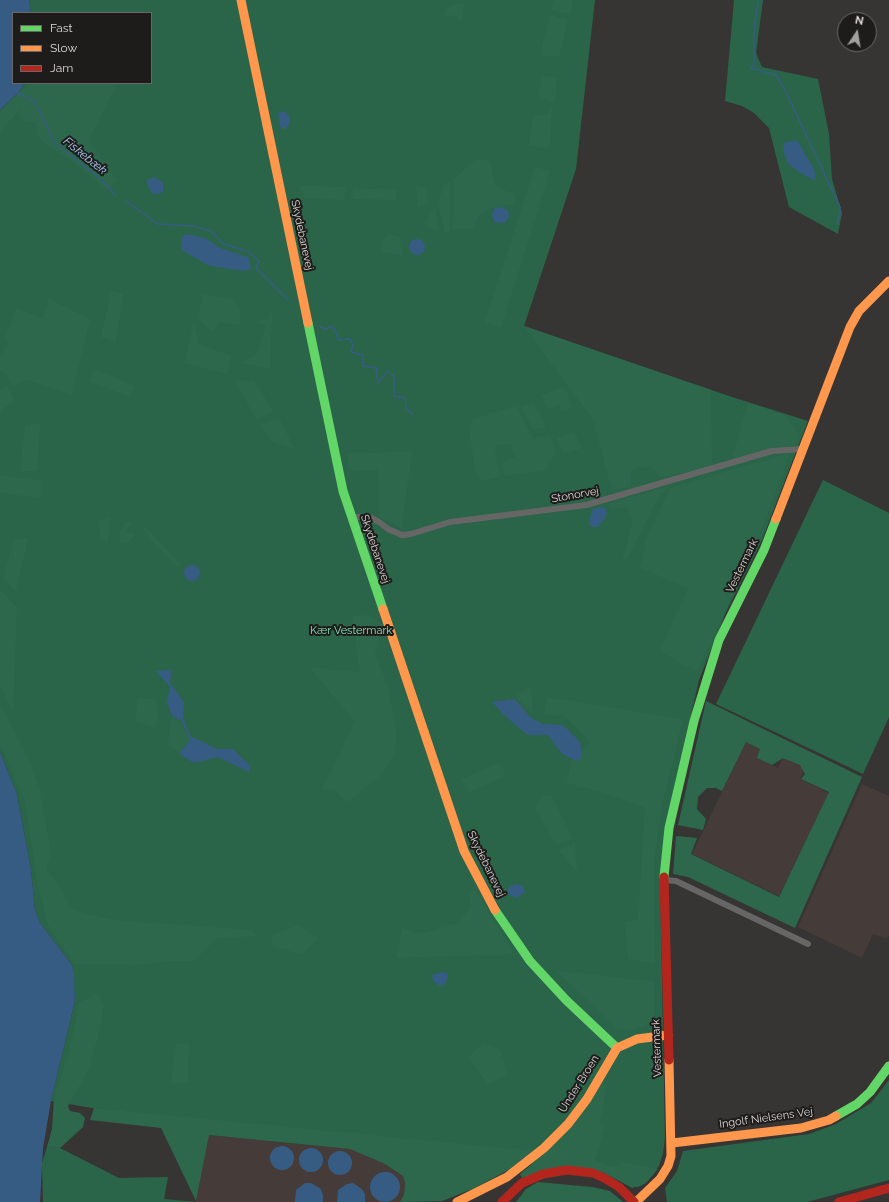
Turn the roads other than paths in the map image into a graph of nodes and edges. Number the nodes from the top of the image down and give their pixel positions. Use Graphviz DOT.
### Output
graph roads {
  1 [pos="241,0"];
  2 [pos="889,281"];
  3 [pos="802,449"];
  4 [pos="351,517"];
  5 [pos="664,880"];
  6 [pos="808,944"];
  7 [pos="668,1035"];
  8 [pos="618,1048"];
  9 [pos="889,1066"];
  10 [pos="672,1143"];
  11 [pos="532,1179"];
  12 [pos="889,1188"];
  13 [pos="889,1196"];
  14 [pos="457,1202"];
  15 [pos="502,1202"];
  16 [pos="511,1202"];
  17 [pos="635,1202"];
  18 [pos="839,1202"];
  19 [pos="868,1202"];
  1 -- 4 [label="main road, Skydebanevej"];
  2 -- 3 [label="main road, Vestermark"];
  3 -- 4 [label="street, Stonorvej"];
  3 -- 5 [label="main road, Vestermark"];
  4 -- 8 [label="main road, Skydebanevej"];
  5 -- 6 [label="street"];
  5 -- 7 [label="main road, Vestermark"];
  7 -- 8 [label="main road"];
  7 -- 10 [label="main road, Vestermark"];
  8 -- 14 [label="main road, Under Broen"];
  9 -- 10 [label="main road, Ingolf Nielsens Vej"];
  10 -- 17 [label="main road, Vestermark"];
  11 -- 15 [label="main road"];
  11 -- 16 [label="main road"];
  11 -- 17 [label="main road"];
  12 -- 18 [label="main road"];
  13 -- 19 [label="main road"];
}
